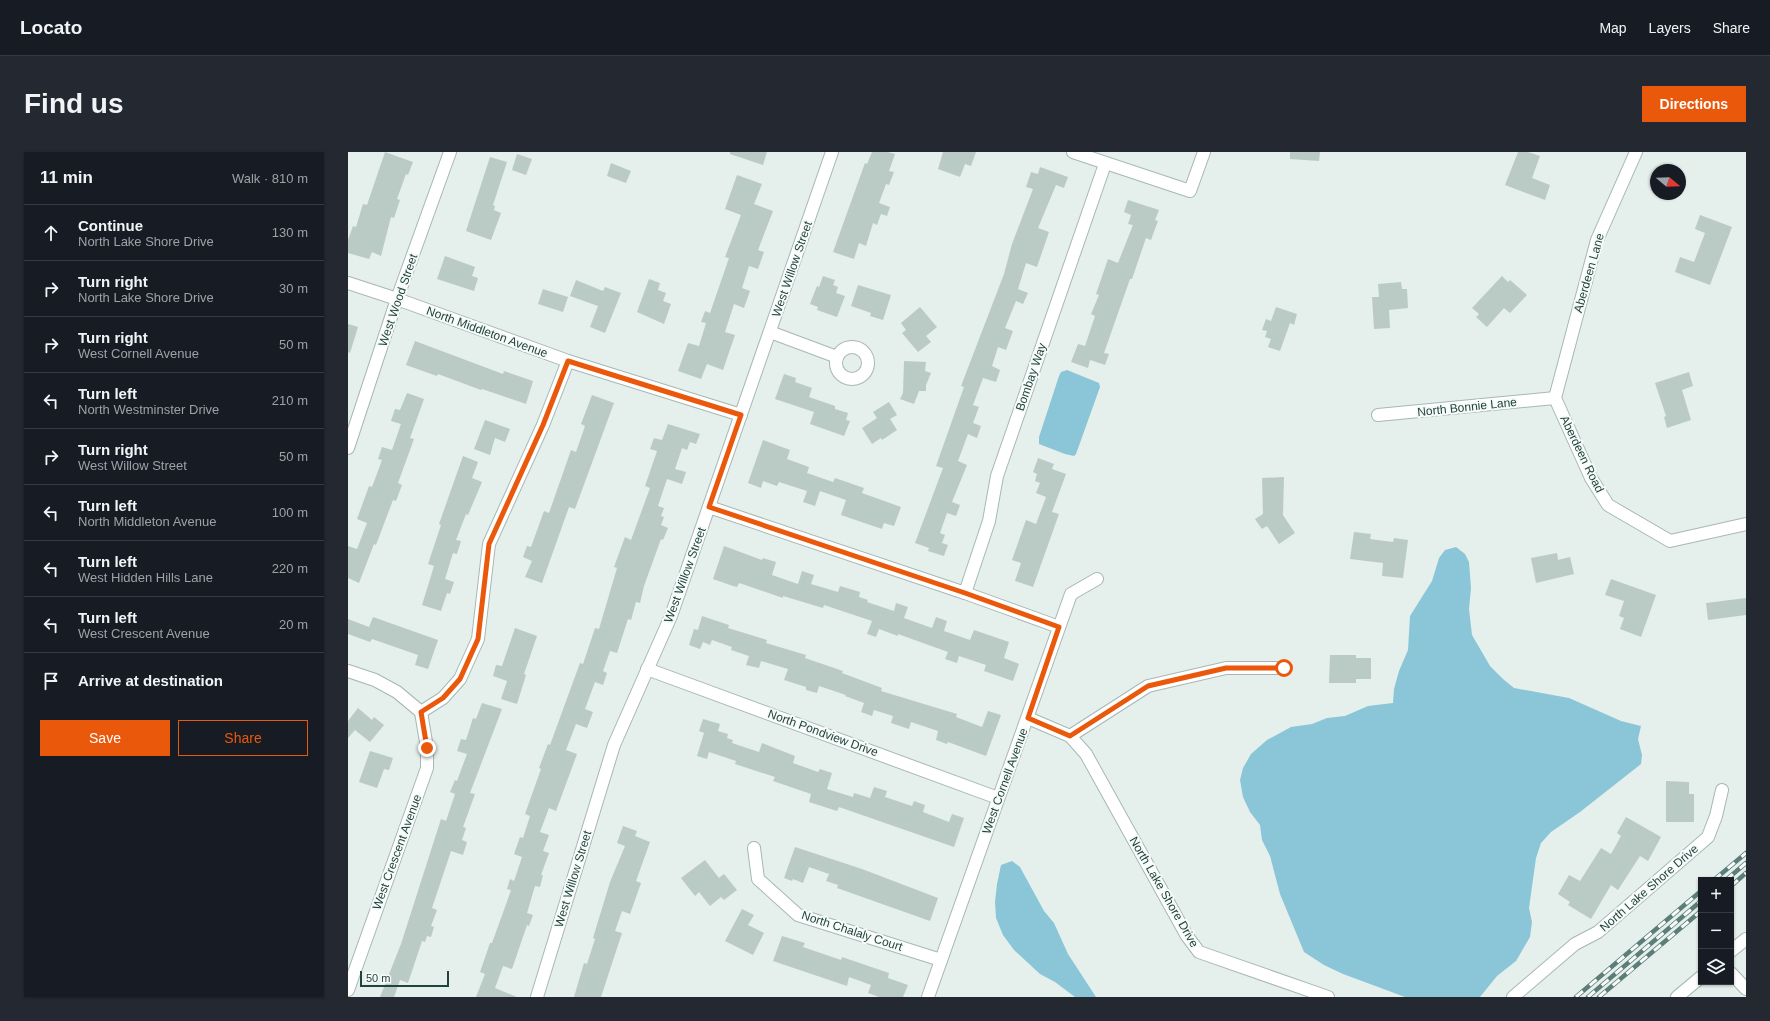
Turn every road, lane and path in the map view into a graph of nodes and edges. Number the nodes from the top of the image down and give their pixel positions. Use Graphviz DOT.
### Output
graph roads {
  1 [pos="450,152"];
  2 [pos="832,152"];
  3 [pos="1073,152"];
  4 [pos="1204,152"];
  5 [pos="1636,152"];
  6 [pos="1105,164"];
  7 [pos="348,283"];
  8 [pos="397,299"];
  9 [pos="770,332"];
  10 [pos="837,357"];
  11 [pos="568,361"];
  12 [pos="1555,398"];
  13 [pos="741,415"];
  14 [pos="1378,416"];
  15 [pos="348,448"];
  16 [pos="709,507"];
  17 [pos="1746,524"];
  18 [pos="1097,579"];
  19 [pos="965,593"];
  20 [pos="1059,627"];
  21 [pos="1284,668"];
  22 [pos="647,669"];
  23 [pos="348,671"];
  24 [pos="421,712"];
  25 [pos="1028,718"];
  26 [pos="1070,736"];
  27 [pos="1722,790"];
  28 [pos="998,798"];
  29 [pos="754,848"];
  30 [pos="1746,939"];
  31 [pos="1734,949"];
  32 [pos="941,960"];
  33 [pos="1734,976"];
  34 [pos="1698,980"];
  35 [pos="1746,989"];
  36 [pos="348,990"];
  37 [pos="537,997"];
  38 [pos="928,997"];
  39 [pos="1328,997"];
  40 [pos="1513,997"];
  41 [pos="1677,997"];
  1 -- 8 [label="street, West Wood Street"];
  2 -- 9 [label="street, West Willow Street"];
  3 -- 6 [label="street"];
  4 -- 6 [label="street"];
  5 -- 12 [label="street, Aberdeen Lane"];
  6 -- 19 [label="street, Bombay Way"];
  7 -- 8 [label="street, North Middleton Avenue"];
  8 -- 11 [label="street, North Middleton Avenue"];
  8 -- 15 [label="street, West Wood Street"];
  9 -- 10 [label="street"];
  9 -- 13 [label="street, West Willow Street"];
  11 -- 13 [label="street, North Middleton Avenue"];
  11 -- 24 [label="street"];
  12 -- 14 [label="street, North Bonnie Lane"];
  12 -- 17 [label="street, Aberdeen Road"];
  13 -- 16 [label="street, West Willow Street"];
  16 -- 19 [label="street"];
  16 -- 22 [label="street, West Willow Street"];
  18 -- 20 [label="street, West Cornell Avenue"];
  19 -- 20 [label="street"];
  20 -- 25 [label="street, West Cornell Avenue"];
  21 -- 26 [label="street"];
  22 -- 28 [label="street, North Pondview Drive"];
  22 -- 37 [label="street, West Willow Street"];
  23 -- 24 [label="street"];
  24 -- 36 [label="street, West Crescent Avenue"];
  25 -- 26 [label="street, North Lake Shore Drive"];
  25 -- 28 [label="street, West Cornell Avenue"];
  26 -- 39 [label="street, North Lake Shore Drive"];
  27 -- 40 [label="street, North Lake Shore Drive"];
  28 -- 32 [label="street, West Cornell Avenue"];
  29 -- 32 [label="street, North Chalaly Court"];
  30 -- 31 [label="street"];
  32 -- 38 [label="street, West Cornell Avenue"];
  33 -- 35 [label="street"];
  34 -- 41 [label="street"];
}
